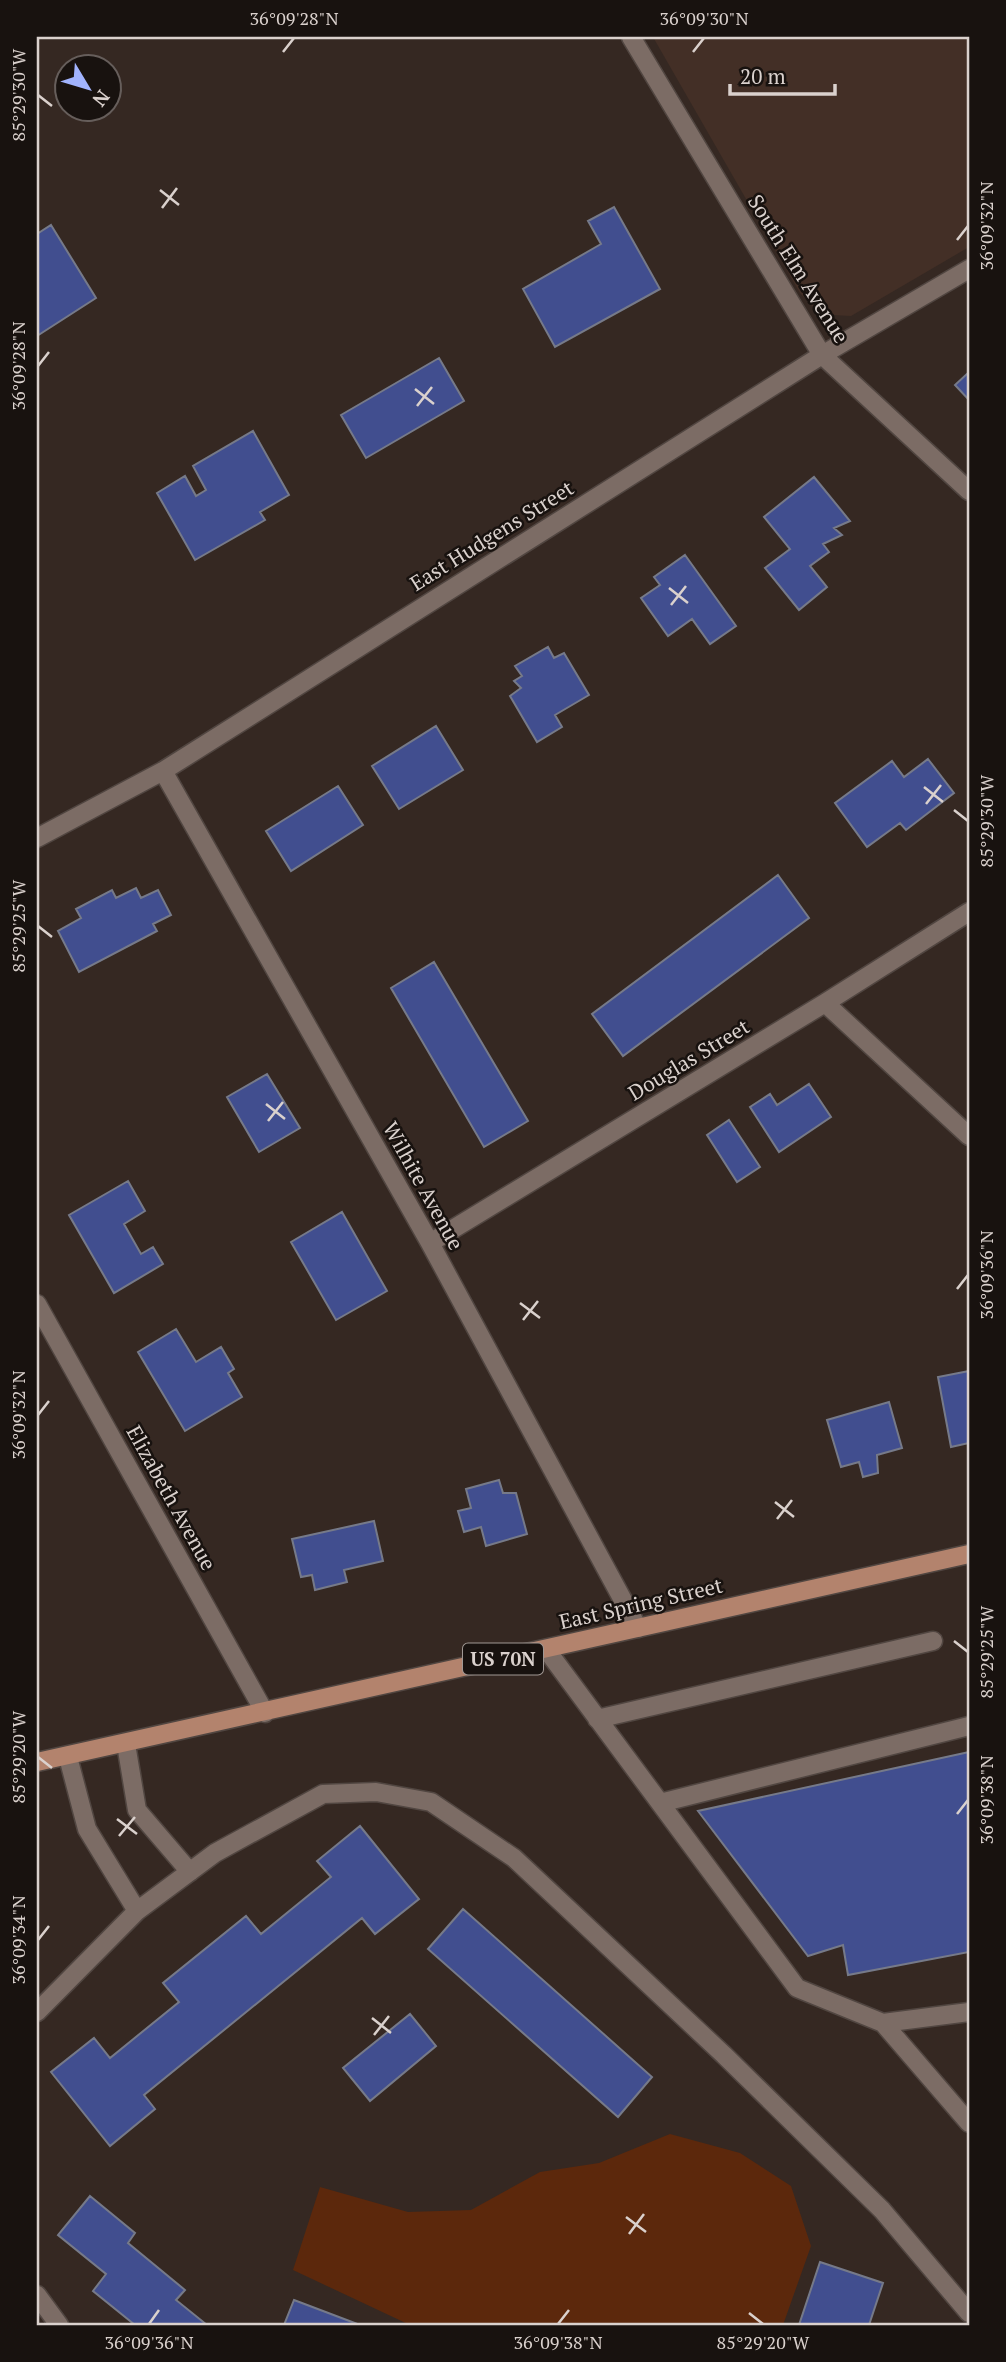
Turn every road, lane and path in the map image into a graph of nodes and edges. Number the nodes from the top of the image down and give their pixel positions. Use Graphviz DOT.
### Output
graph roads {
  1 [pos="631,37"];
  2 [pos="969,268"];
  3 [pos="822,355"];
  4 [pos="969,491"];
  5 [pos="163,771"];
  6 [pos="37,838"];
  7 [pos="969,912"];
  8 [pos="825,1003"];
  9 [pos="969,1136"];
  10 [pos="430,1243"];
  11 [pos="37,1304"];
  12 [pos="969,1554"];
  13 [pos="638,1628"];
  14 [pos="933,1641"];
  15 [pos="546,1649"];
  16 [pos="265,1713"];
  17 [pos="597,1719"];
  18 [pos="969,1726"];
  19 [pos="126,1744"];
  20 [pos="68,1757"];
  21 [pos="37,1762"];
  22 [pos="660,1803"];
  23 [pos="190,1872"];
  24 [pos="137,1911"];
  25 [pos="37,2012"];
  26 [pos="969,2012"];
  27 [pos="883,2023"];
  28 [pos="969,2123"];
  29 [pos="37,2295"];
  30 [pos="969,2313"];
  31 [pos="59,2325"];
  32 [pos="962,2325"];
  1 -- 3 [label="street, South Elm Avenue"];
  2 -- 3 [label="street, East Hudgens Street"];
  3 -- 4 [label="street, South Elm Avenue"];
  3 -- 5 [label="street, East Hudgens Street"];
  5 -- 6 [label="street, East Hudgens Street"];
  5 -- 10 [label="street, Wilhite Avenue"];
  7 -- 8 [label="street, Douglas Street"];
  8 -- 9 [label="street"];
  8 -- 10 [label="street, Douglas Street"];
  10 -- 13 [label="street, Wilhite Avenue"];
  11 -- 16 [label="street, Elizabeth Avenue"];
  12 -- 13 [label="main road, East Spring Street / US 70N"];
  13 -- 15 [label="main road, East Spring Street / US 70N"];
  14 -- 17 [label="street"];
  15 -- 16 [label="main road, East Spring Street / US 70N"];
  15 -- 17 [label="street"];
  16 -- 19 [label="main road, East Spring Street / US 70N"];
  17 -- 22 [label="street"];
  18 -- 22 [label="street"];
  19 -- 20 [label="main road, East Spring Street / US 70N"];
  19 -- 23 [label="street"];
  20 -- 21 [label="main road, East Spring Street / US 70N"];
  20 -- 24 [label="street"];
  22 -- 27 [label="street"];
  23 -- 24 [label="street"];
  23 -- 30 [label="street"];
  24 -- 25 [label="street"];
  26 -- 27 [label="street"];
  27 -- 28 [label="street"];
  29 -- 31 [label="street"];
  30 -- 32 [label="street"];
}
